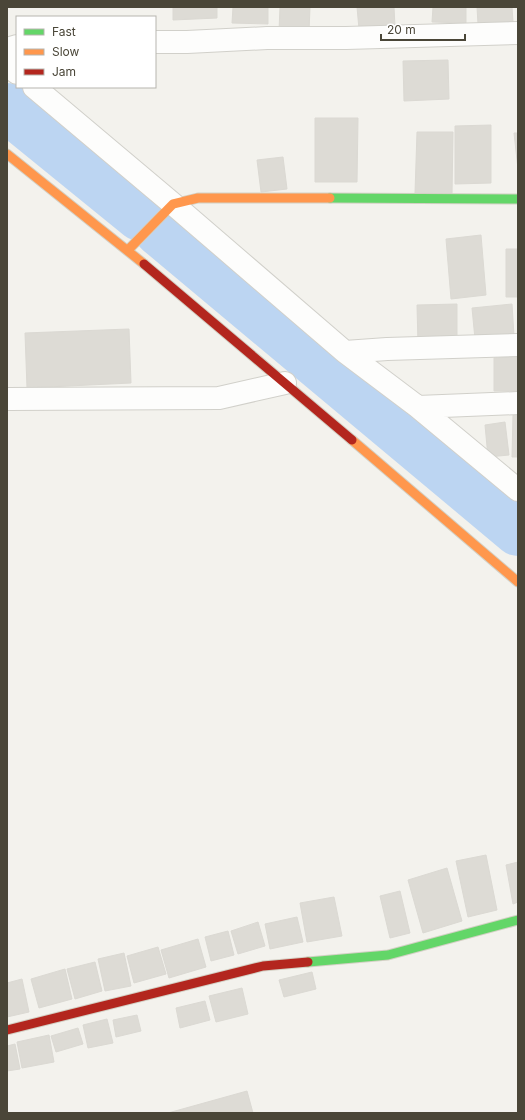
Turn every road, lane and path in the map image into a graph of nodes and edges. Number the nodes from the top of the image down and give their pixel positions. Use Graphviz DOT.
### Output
graph roads {
  1 [pos="518,33"];
  2 [pos="156,42"];
  3 [pos="7,64"];
  4 [pos="16,71"];
  5 [pos="35,88"];
  6 [pos="7,154"];
  7 [pos="518,199"];
  8 [pos="173,204"];
  9 [pos="128,250"];
  10 [pos="518,345"];
  11 [pos="345,352"];
  12 [pos="285,384"];
  13 [pos="7,399"];
  14 [pos="518,403"];
  15 [pos="418,407"];
  16 [pos="518,490"];
  17 [pos="518,582"];
  18 [pos="518,920"];
  19 [pos="7,1030"];
  1 -- 2 [label="street"];
  3 -- 4 [label="street"];
  5 -- 8 [label="street"];
  6 -- 9 [label="street"];
  7 -- 8 [label="street"];
  8 -- 9 [label="street"];
  8 -- 11 [label="street"];
  9 -- 12 [label="street"];
  10 -- 11 [label="street"];
  11 -- 15 [label="street"];
  12 -- 13 [label="street"];
  12 -- 17 [label="street"];
  14 -- 15 [label="street"];
  15 -- 16 [label="street"];
  18 -- 19 [label="street"];
}
